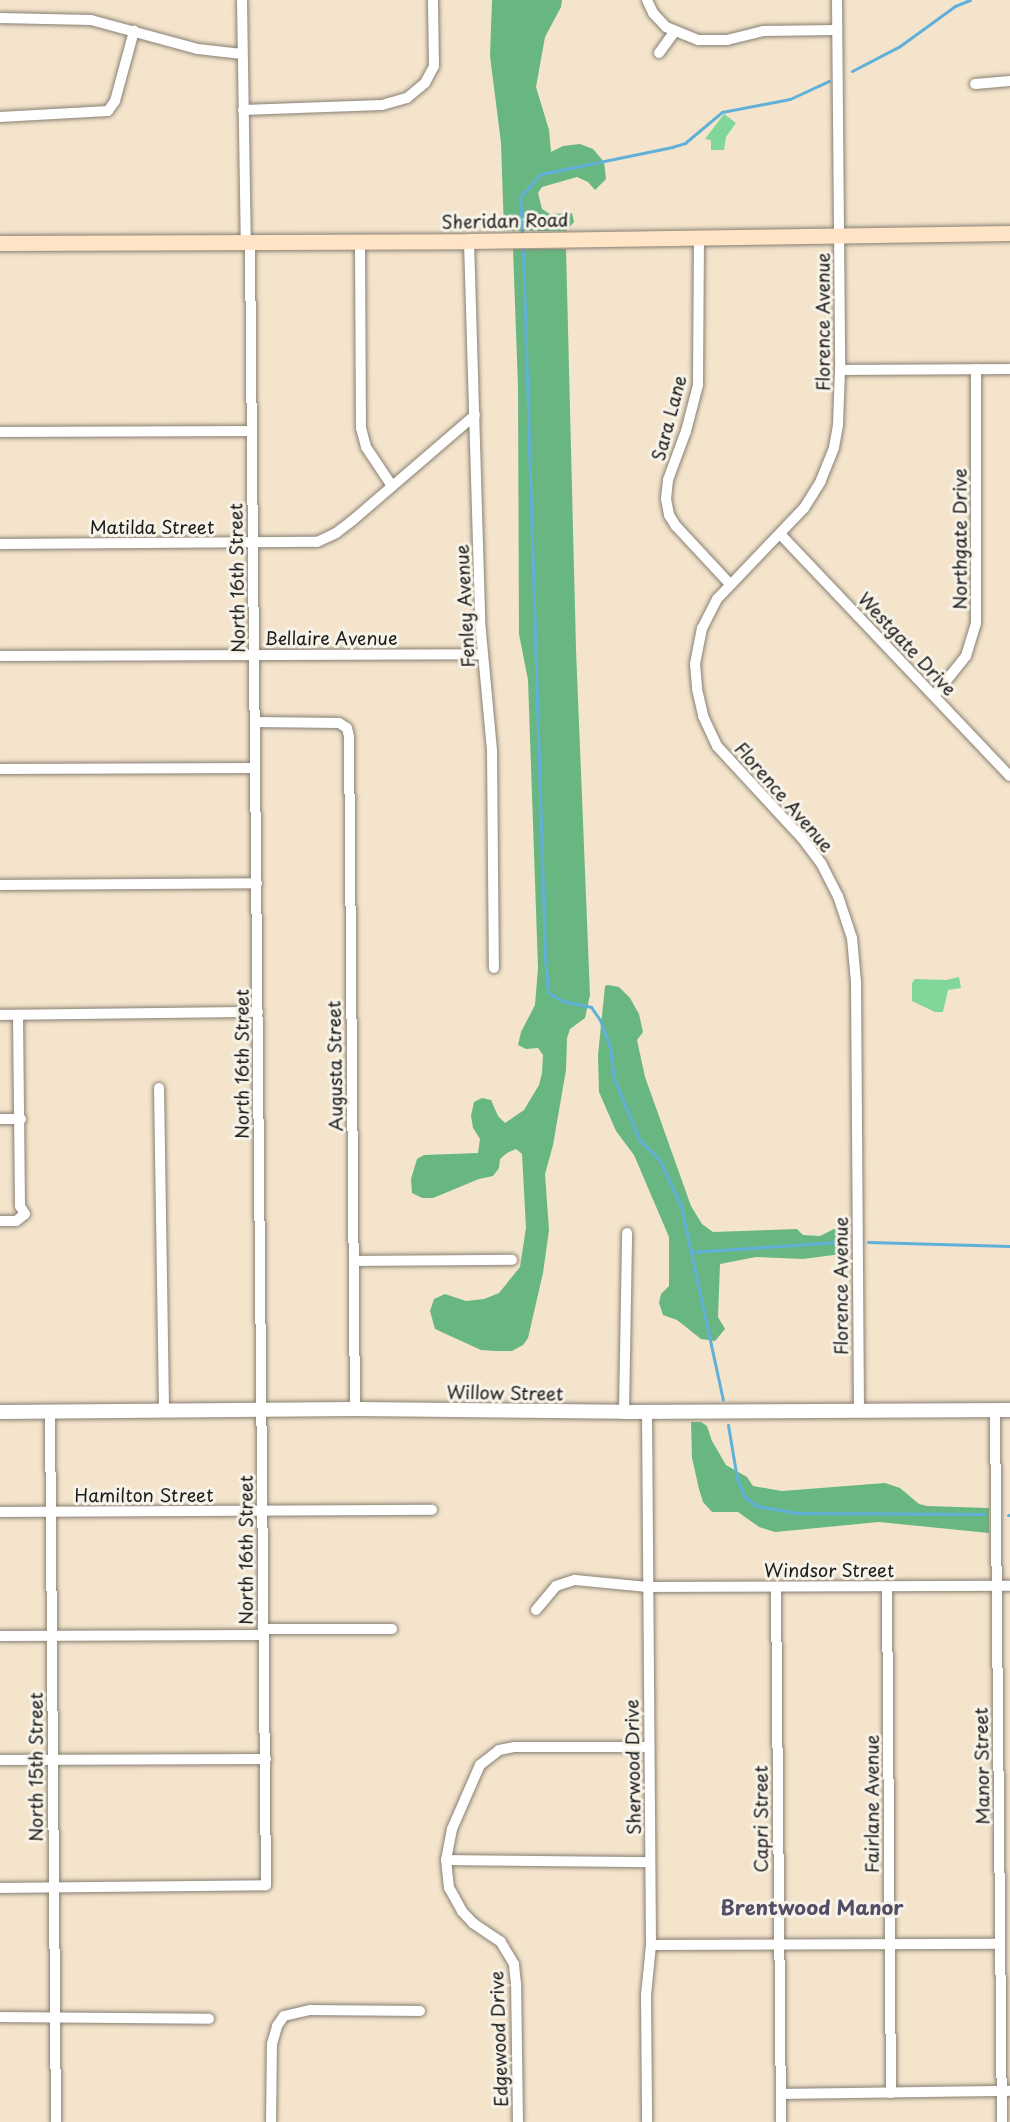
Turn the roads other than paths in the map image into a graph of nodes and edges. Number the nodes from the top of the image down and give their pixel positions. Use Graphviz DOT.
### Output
graph roads {
  1 [pos="242,0"];
  2 [pos="432,0"];
  3 [pos="647,0"];
  4 [pos="837,0"];
  5 [pos="0,18"];
  6 [pos="837,30"];
  7 [pos="134,31"];
  8 [pos="674,32"];
  9 [pos="659,53"];
  10 [pos="242,54"];
  11 [pos="1010,81"];
  12 [pos="975,84"];
  13 [pos="243,110"];
  14 [pos="0,117"];
  15 [pos="1010,233"];
  16 [pos="839,234"];
  17 [pos="699,237"];
  18 [pos="469,241"];
  19 [pos="360,242"];
  20 [pos="0,243"];
  21 [pos="248,243"];
  22 [pos="976,369"];
  23 [pos="1010,369"];
  24 [pos="840,370"];
  25 [pos="475,415"];
  26 [pos="252,431"];
  27 [pos="0,432"];
  28 [pos="392,486"];
  29 [pos="781,535"];
  30 [pos="254,543"];
  31 [pos="0,544"];
  32 [pos="729,583"];
  33 [pos="482,654"];
  34 [pos="0,656"];
  35 [pos="254,656"];
  36 [pos="934,696"];
  37 [pos="255,722"];
  38 [pos="255,768"];
  39 [pos="0,770"];
  40 [pos="1010,776"];
  41 [pos="257,883"];
  42 [pos="0,885"];
  43 [pos="494,968"];
  44 [pos="258,1012"];
  45 [pos="0,1015"];
  46 [pos="18,1015"];
  47 [pos="159,1088"];
  48 [pos="0,1119"];
  49 [pos="21,1119"];
  50 [pos="0,1221"];
  51 [pos="627,1233"];
  52 [pos="512,1260"];
  53 [pos="354,1261"];
  54 [pos="355,1408"];
  55 [pos="261,1409"];
  56 [pos="164,1410"];
  57 [pos="859,1410"];
  58 [pos="1010,1410"];
  59 [pos="50,1411"];
  60 [pos="995,1411"];
  61 [pos="0,1412"];
  62 [pos="624,1412"];
  63 [pos="647,1412"];
  64 [pos="262,1510"];
  65 [pos="432,1510"];
  66 [pos="0,1512"];
  67 [pos="51,1512"];
  68 [pos="997,1586"];
  69 [pos="1010,1586"];
  70 [pos="648,1587"];
  71 [pos="776,1587"];
  72 [pos="887,1587"];
  73 [pos="536,1610"];
  74 [pos="392,1629"];
  75 [pos="263,1632"];
  76 [pos="0,1636"];
  77 [pos="52,1636"];
  78 [pos="998,1739"];
  79 [pos="1010,1739"];
  80 [pos="649,1747"];
  81 [pos="266,1759"];
  82 [pos="0,1760"];
  83 [pos="53,1760"];
  84 [pos="446,1860"];
  85 [pos="650,1862"];
  86 [pos="0,1888"];
  87 [pos="54,1888"];
  88 [pos="1003,1937"];
  89 [pos="778,1944"];
  90 [pos="890,1944"];
  91 [pos="651,1945"];
  92 [pos="420,2011"];
  93 [pos="55,2016"];
  94 [pos="0,2017"];
  95 [pos="209,2019"];
  96 [pos="891,2092"];
  97 [pos="1006,2092"];
  98 [pos="782,2094"];
  99 [pos="56,2122"];
  100 [pos="271,2122"];
  101 [pos="518,2122"];
  102 [pos="647,2122"];
  103 [pos="781,2122"];
  104 [pos="1002,2122"];
  1 -- 10 [label="street, North 16th Street"];
  2 -- 13 [label="street"];
  3 -- 8 [label="street"];
  4 -- 6 [label="street, Florence Avenue"];
  5 -- 7 [label="street"];
  6 -- 8 [label="street"];
  6 -- 16 [label="street, Florence Avenue"];
  7 -- 10 [label="street"];
  7 -- 14 [label="street"];
  8 -- 9 [label="street"];
  10 -- 13 [label="street, North 16th Street"];
  11 -- 12 [label="street"];
  13 -- 21 [label="street, North 16th Street"];
  15 -- 16 [label="main road, Sheridan Road"];
  16 -- 17 [label="main road, Sheridan Road"];
  16 -- 24 [label="street, Florence Avenue"];
  17 -- 18 [label="main road, Sheridan Road"];
  17 -- 32 [label="street, Sara Lane"];
  18 -- 19 [label="main road, Sheridan Road"];
  18 -- 25 [label="street, Fenley Avenue"];
  19 -- 21 [label="main road, Sheridan Road"];
  19 -- 28 [label="street"];
  20 -- 21 [label="main road, Sheridan Road"];
  21 -- 26 [label="street, North 16th Street"];
  22 -- 23 [label="street"];
  22 -- 24 [label="street"];
  22 -- 36 [label="street, Northgate Drive"];
  24 -- 29 [label="street, Florence Avenue"];
  25 -- 28 [label="street, Matilda Street"];
  25 -- 33 [label="street, Fenley Avenue"];
  26 -- 27 [label="street"];
  26 -- 30 [label="street, North 16th Street"];
  28 -- 30 [label="street, Matilda Street"];
  29 -- 32 [label="street, Florence Avenue"];
  29 -- 36 [label="street, Westgate Drive"];
  30 -- 31 [label="street, Matilda Street"];
  30 -- 35 [label="street, North 16th Street"];
  32 -- 57 [label="street, Florence Avenue"];
  33 -- 35 [label="street, Bellaire Avenue"];
  33 -- 43 [label="street, Fenley Avenue"];
  34 -- 35 [label="street, Bellaire Avenue"];
  35 -- 37 [label="street, North 16th Street"];
  36 -- 40 [label="street, Westgate Drive"];
  37 -- 38 [label="street, North 16th Street"];
  37 -- 53 [label="street, Augusta Street"];
  38 -- 39 [label="street"];
  38 -- 41 [label="street, North 16th Street"];
  41 -- 42 [label="street"];
  41 -- 44 [label="street, North 16th Street"];
  44 -- 46 [label="street"];
  44 -- 55 [label="street, North 16th Street"];
  45 -- 46 [label="street"];
  46 -- 49 [label="street"];
  47 -- 56 [label="street"];
  48 -- 49 [label="street"];
  49 -- 50 [label="street"];
  51 -- 62 [label="street"];
  52 -- 53 [label="street"];
  53 -- 54 [label="street, Augusta Street"];
  54 -- 55 [label="street, Willow Street"];
  54 -- 62 [label="street, Willow Street"];
  55 -- 56 [label="street, Willow Street"];
  55 -- 64 [label="street, North 16th Street"];
  56 -- 59 [label="street, Willow Street"];
  57 -- 60 [label="street, Willow Street"];
  57 -- 63 [label="street, Willow Street"];
  58 -- 60 [label="street, Willow Street"];
  59 -- 61 [label="street, Willow Street"];
  59 -- 67 [label="street, North 15th Street"];
  60 -- 68 [label="street, Manor Street"];
  62 -- 63 [label="street, Willow Street"];
  63 -- 70 [label="street, Sherwood Drive"];
  64 -- 65 [label="street, Hamilton Street"];
  64 -- 67 [label="street, Hamilton Street"];
  64 -- 75 [label="street, North 16th Street"];
  66 -- 67 [label="street, Hamilton Street"];
  67 -- 77 [label="street, North 15th Street"];
  68 -- 69 [label="street, Windsor Street"];
  68 -- 72 [label="street, Windsor Street"];
  68 -- 78 [label="street, Manor Street"];
  70 -- 71 [label="street, Windsor Street"];
  70 -- 73 [label="street, Windsor Street"];
  70 -- 80 [label="street, Sherwood Drive"];
  71 -- 72 [label="street, Windsor Street"];
  71 -- 89 [label="street, Capri Street"];
  72 -- 90 [label="street, Fairlane Avenue"];
  74 -- 75 [label="street"];
  75 -- 77 [label="street"];
  75 -- 81 [label="street, North 16th Street"];
  76 -- 77 [label="street"];
  77 -- 83 [label="street, North 15th Street"];
  78 -- 79 [label="street"];
  78 -- 88 [label="street, Manor Street"];
  80 -- 84 [label="street, Edgewood Drive"];
  80 -- 85 [label="street, Sherwood Drive"];
  81 -- 83 [label="street"];
  81 -- 87 [label="street, North 16th Street"];
  82 -- 83 [label="street"];
  83 -- 87 [label="street, North 15th Street"];
  84 -- 85 [label="street"];
  84 -- 101 [label="street, Edgewood Drive"];
  85 -- 91 [label="street, Sherwood Drive"];
  86 -- 87 [label="street"];
  87 -- 93 [label="street, North 15th Street"];
  88 -- 90 [label="street"];
  88 -- 97 [label="street, Manor Street"];
  89 -- 90 [label="street"];
  89 -- 91 [label="street"];
  89 -- 98 [label="street, Capri Street"];
  90 -- 96 [label="street, Fairlane Avenue"];
  91 -- 102 [label="street, Sherwood Drive"];
  92 -- 100 [label="street"];
  93 -- 94 [label="street"];
  93 -- 95 [label="street"];
  93 -- 99 [label="street, North 15th Street"];
  96 -- 97 [label="street"];
  96 -- 98 [label="street"];
  97 -- 104 [label="street, Manor Street"];
  98 -- 103 [label="street, Capri Street"];
}
